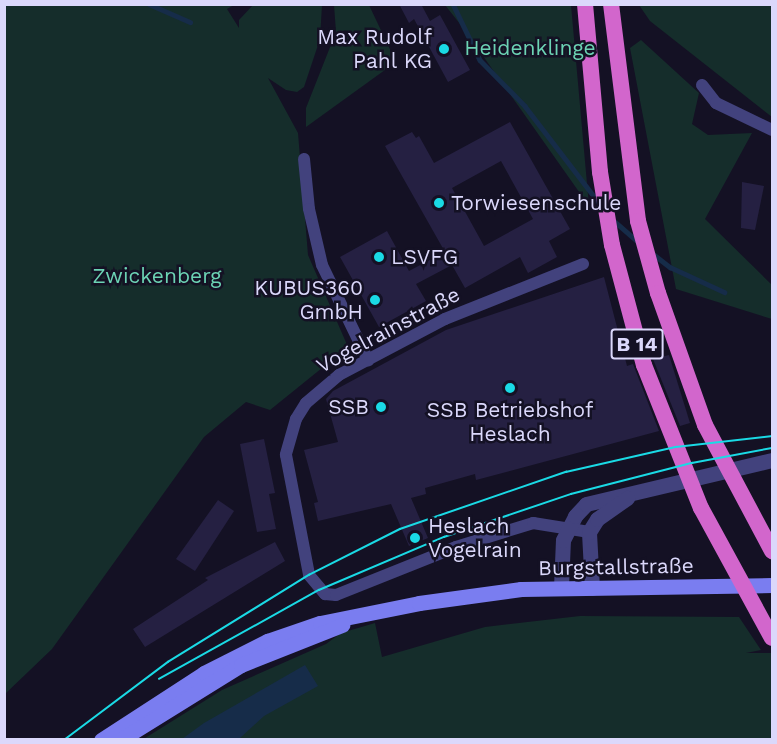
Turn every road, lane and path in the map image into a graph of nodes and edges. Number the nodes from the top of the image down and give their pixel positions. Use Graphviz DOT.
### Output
graph roads {
  1 [pos="585,4"];
  2 [pos="611,4"];
  3 [pos="702,85"];
  4 [pos="772,130"];
  5 [pos="304,159"];
  6 [pos="583,264"];
  7 [pos="368,360"];
  8 [pos="772,460"];
  9 [pos="640,490"];
  10 [pos="567,528"];
  11 [pos="589,532"];
  12 [pos="772,551"];
  13 [pos="772,585"];
  14 [pos="561,587"];
  15 [pos="592,588"];
  16 [pos="355,618"];
  17 [pos="772,638"];
  18 [pos="101,740"];
  19 [pos="120,740"];
  1 -- 17 [label="highway, B 14"];
  2 -- 12 [label="highway, B 14"];
  3 -- 4 [label="street"];
  5 -- 7 [label="street"];
  6 -- 7 [label="street, Vogelrainstraße"];
  7 -- 10 [label="street, Vogelrainstraße"];
  8 -- 9 [label="street"];
  9 -- 10 [label="street"];
  9 -- 11 [label="street"];
  10 -- 11 [label="street, Vogelrainstraße"];
  10 -- 14 [label="street"];
  11 -- 15 [label="street"];
  13 -- 15 [label="main road, Burgstallstraße"];
  14 -- 15 [label="main road, Burgstallstraße"];
  14 -- 16 [label="main road, Burgstallstraße"];
  16 -- 18 [label="main road"];
  16 -- 19 [label="main road"];
}
